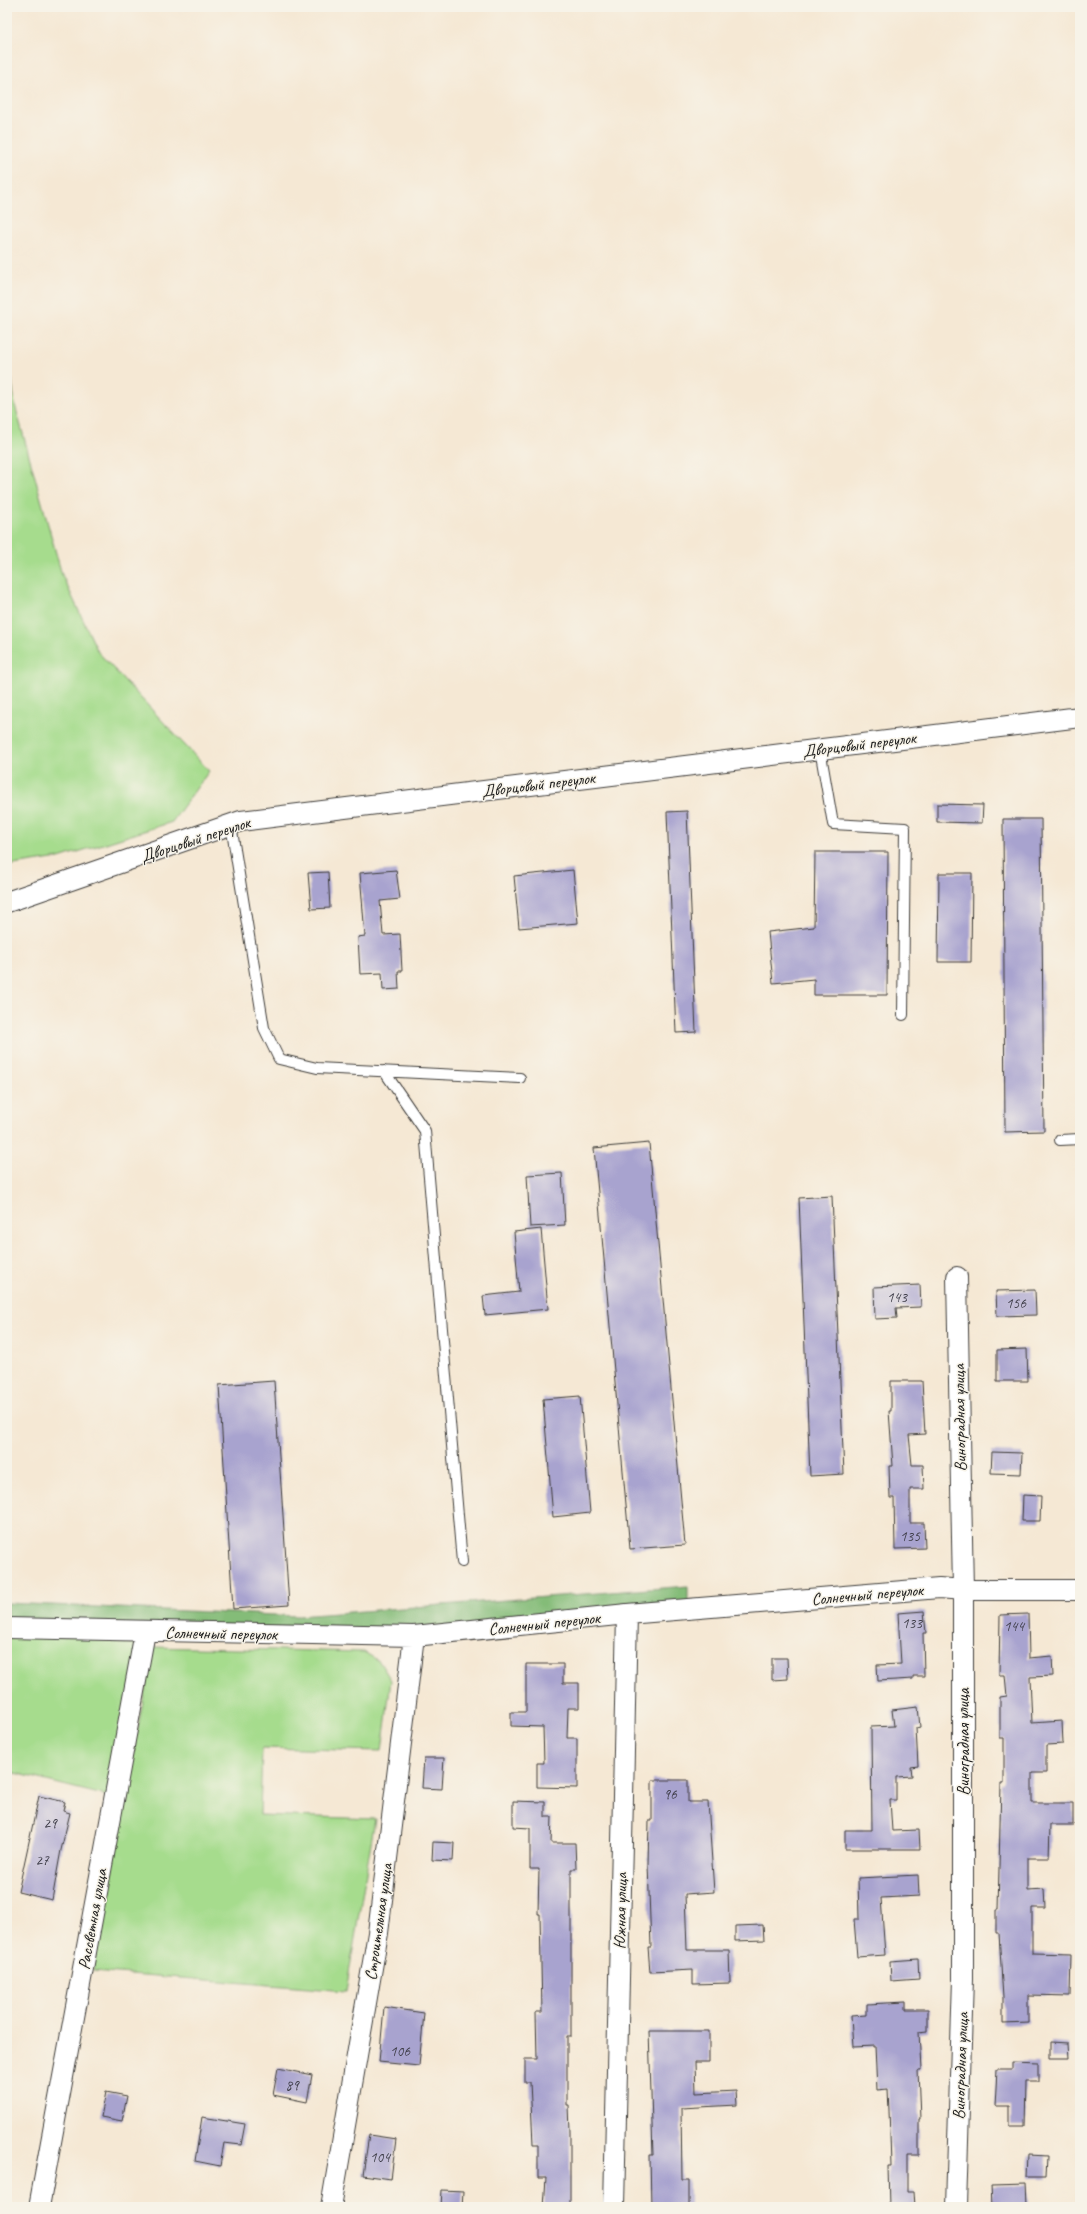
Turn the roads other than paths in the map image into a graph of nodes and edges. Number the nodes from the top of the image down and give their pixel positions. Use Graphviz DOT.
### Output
graph roads {
  1 [pos="1080,717"];
  2 [pos="820,749"];
  3 [pos="231,825"];
  4 [pos="7,902"];
  5 [pos="903,1015"];
  6 [pos="384,1071"];
  7 [pos="520,1078"];
  8 [pos="1080,1139"];
  9 [pos="1060,1140"];
  10 [pos="956,1277"];
  11 [pos="462,1562"];
  12 [pos="963,1590"];
  13 [pos="1080,1590"];
  14 [pos="627,1614"];
  15 [pos="7,1628"];
  16 [pos="145,1632"];
  17 [pos="414,1636"];
  18 [pos="39,2207"];
  19 [pos="331,2207"];
  20 [pos="614,2207"];
  21 [pos="956,2207"];
  1 -- 2 [label="street, Дворцовый переулок"];
  2 -- 3 [label="street, Дворцовый переулок"];
  2 -- 5 [label="lane"];
  3 -- 4 [label="street, Дворцовый переулок"];
  3 -- 6 [label="lane"];
  6 -- 7 [label="lane"];
  6 -- 11 [label="lane"];
  8 -- 9 [label="lane"];
  10 -- 12 [label="street, Виноградная улица"];
  12 -- 13 [label="street, Солнечный переулок"];
  12 -- 14 [label="street, Солнечный переулок"];
  12 -- 21 [label="street, Виноградная улица"];
  14 -- 17 [label="street, Солнечный переулок"];
  14 -- 20 [label="street, Южная улица"];
  15 -- 16 [label="street, Солнечный переулок"];
  16 -- 17 [label="street, Солнечный переулок"];
  16 -- 18 [label="street, Рассветная улица"];
  17 -- 19 [label="street, Строительная улица"];
}
